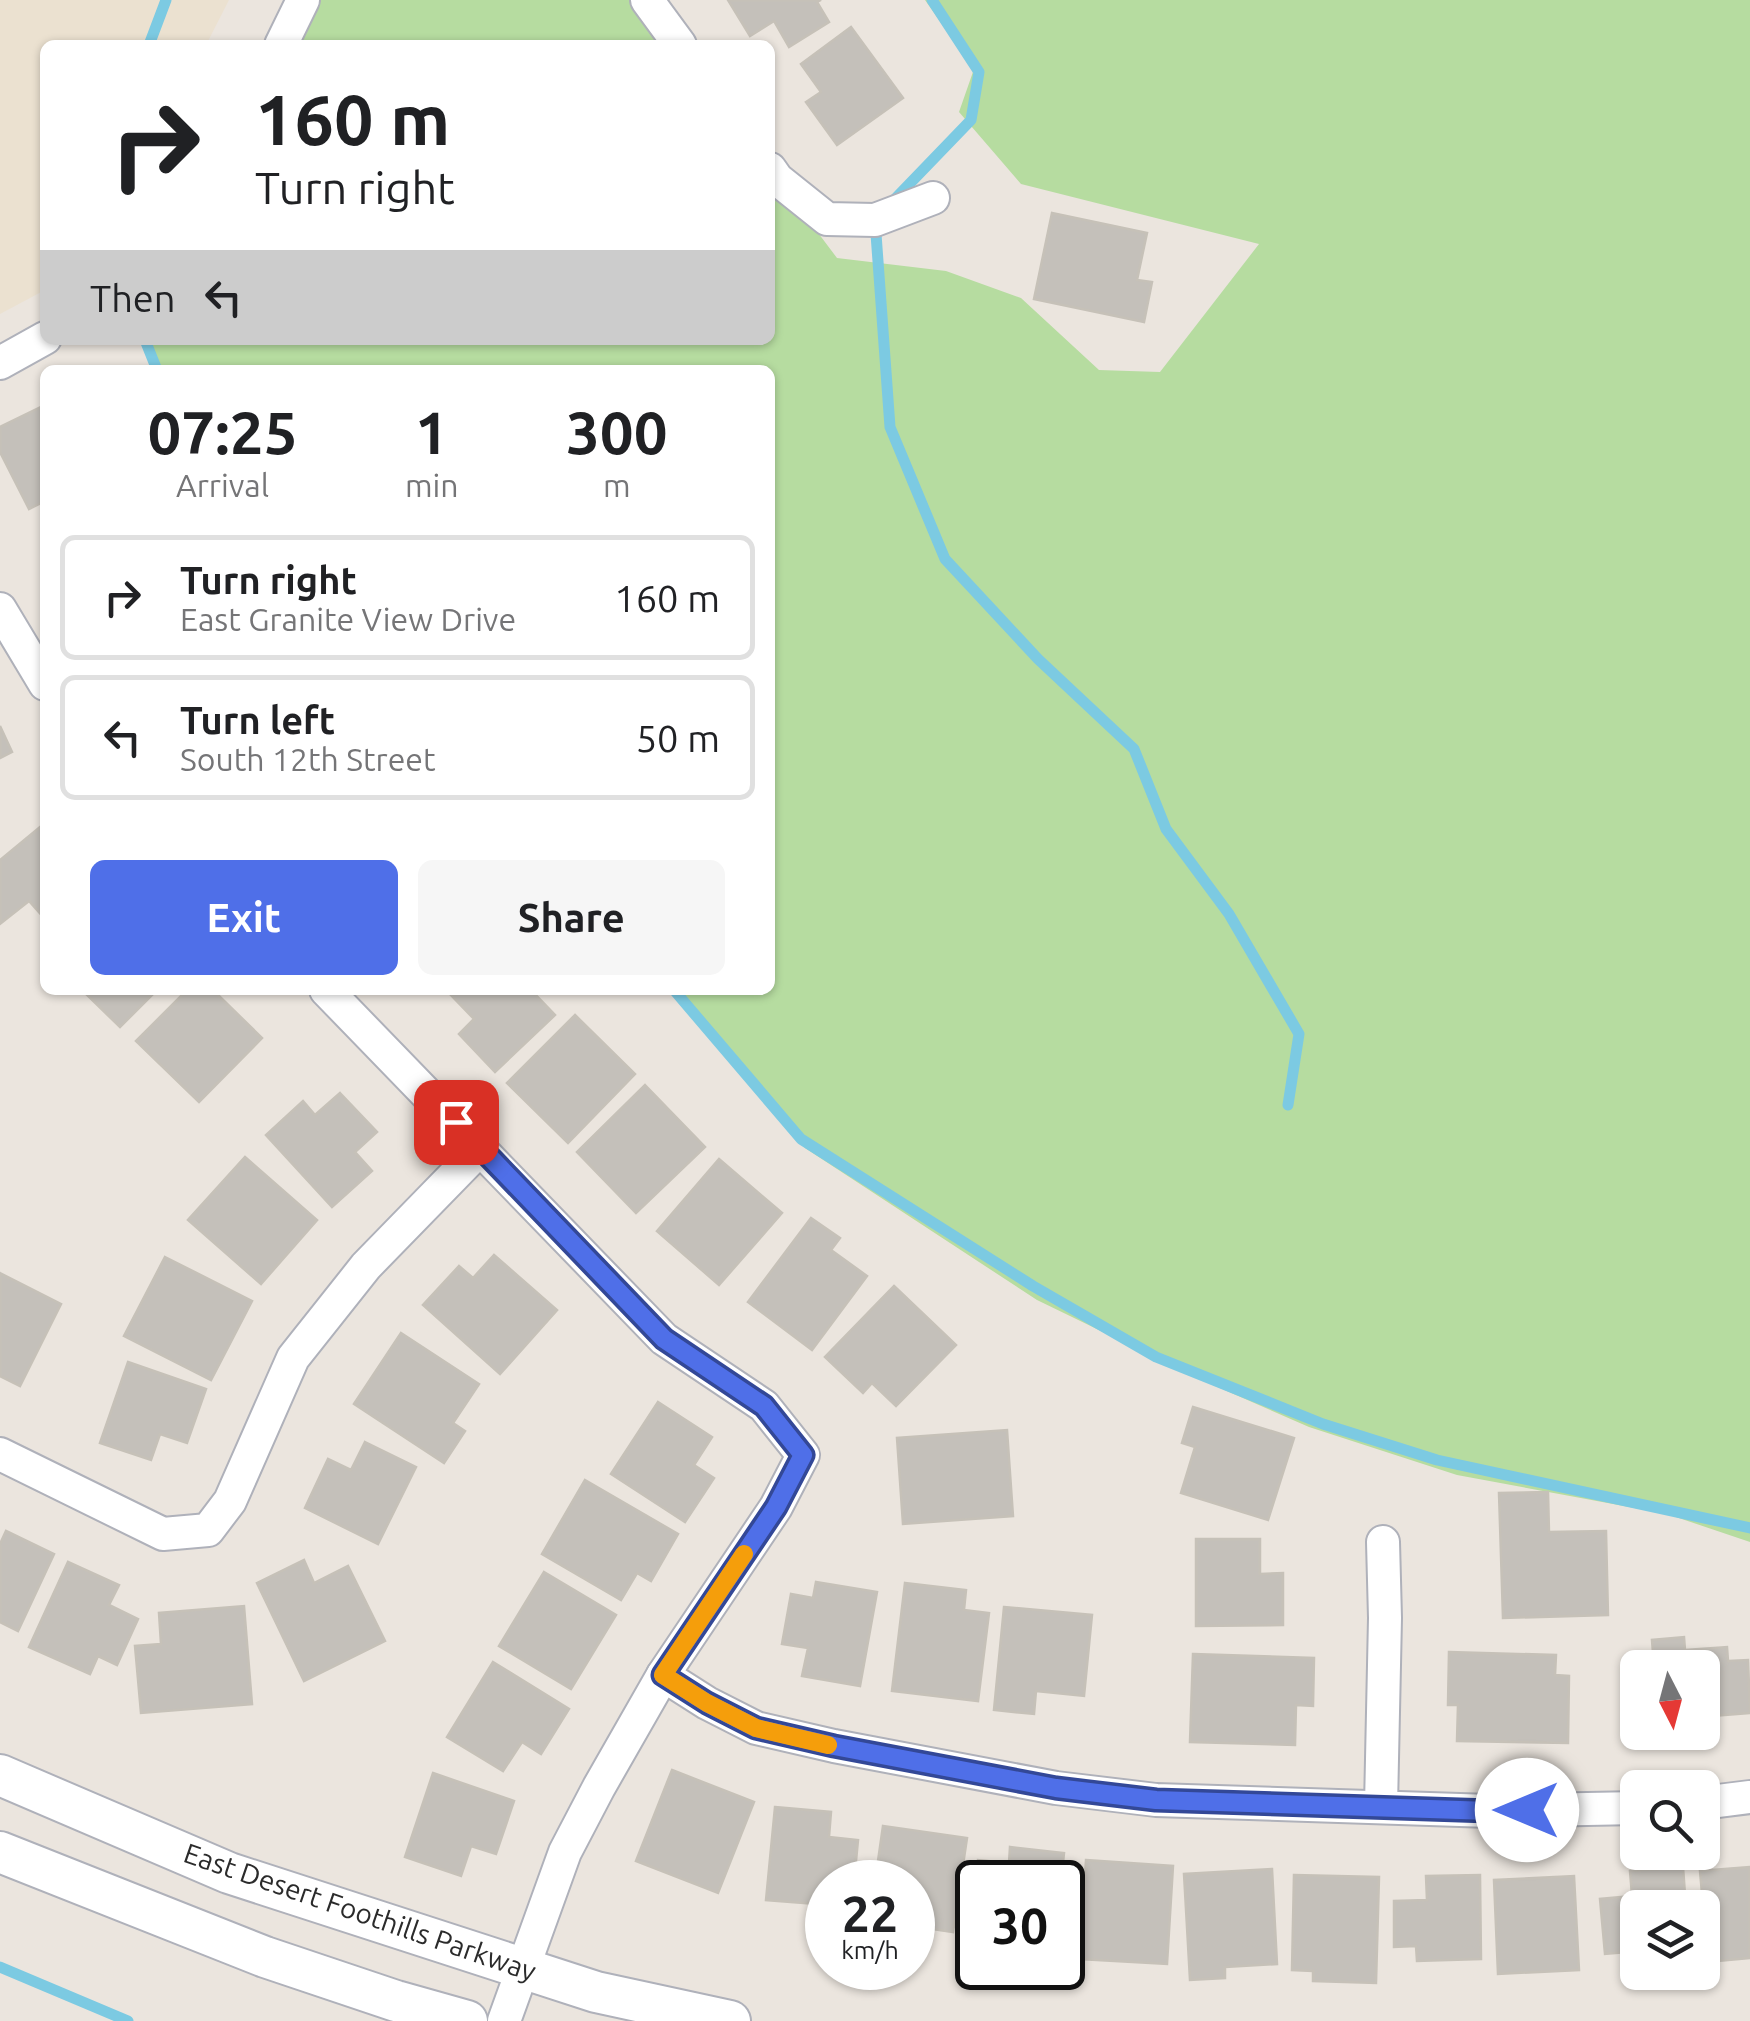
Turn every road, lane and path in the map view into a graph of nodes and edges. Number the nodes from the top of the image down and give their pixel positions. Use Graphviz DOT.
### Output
graph roads {
  1 [pos="304,0"];
  2 [pos="647,0"];
  3 [pos="284,40"];
  4 [pos="676,40"];
  5 [pos="775,176"];
  6 [pos="933,198"];
  7 [pos="40,341"];
  8 [pos="0,363"];
  9 [pos="0,609"];
  10 [pos="40,676"];
  11 [pos="331,995"];
  12 [pos="481,1148"];
  13 [pos="0,1454"];
  14 [pos="1384,1542"];
  15 [pos="663,1675"];
  16 [pos="0,1775"];
  17 [pos="1750,1798"];
  18 [pos="1720,1801"];
  19 [pos="1381,1806"];
  20 [pos="1620,1808"];
  21 [pos="0,1852"];
  22 [pos="522,1968"];
  23 [pos="467,2021"];
  24 [pos="504,2021"];
  25 [pos="730,2021"];
  1 -- 3 [label="street"];
  2 -- 4 [label="street"];
  5 -- 6 [label="street"];
  7 -- 8 [label="street"];
  9 -- 10 [label="street"];
  11 -- 12 [label="street"];
  12 -- 13 [label="street"];
  12 -- 15 [label="street"];
  14 -- 19 [label="street"];
  15 -- 19 [label="street"];
  15 -- 22 [label="street"];
  16 -- 22 [label="street, East Desert Foothills Parkway"];
  17 -- 18 [label="street"];
  19 -- 20 [label="street"];
  21 -- 23 [label="street"];
  22 -- 24 [label="street"];
  22 -- 25 [label="street, East Desert Foothills Parkway"];
}
